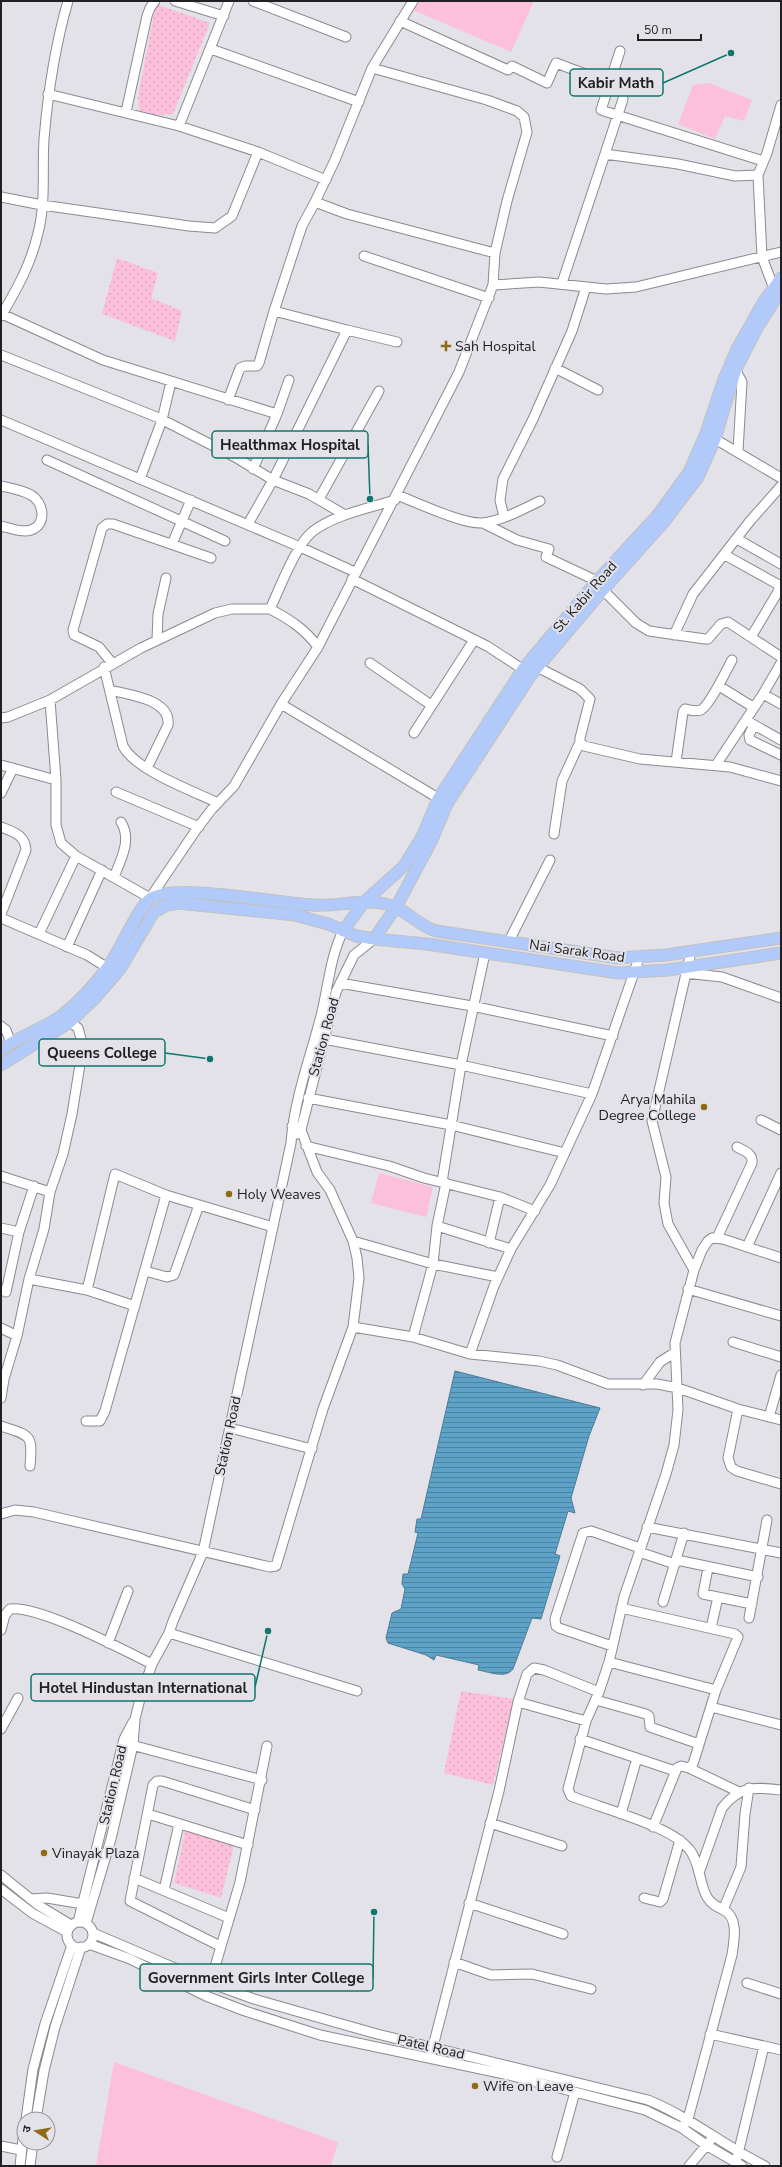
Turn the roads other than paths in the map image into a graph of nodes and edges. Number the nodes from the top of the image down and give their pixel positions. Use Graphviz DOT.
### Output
graph roads {
  1 [pos="68,1"];
  2 [pos="155,1"];
  3 [pos="175,1"];
  4 [pos="230,1"];
  5 [pos="253,1"];
  6 [pos="413,1"];
  7 [pos="224,16"];
  8 [pos="400,21"];
  9 [pos="346,38"];
  10 [pos="211,49"];
  11 [pos="620,51"];
  12 [pos="372,68"];
  13 [pos="609,83"];
  14 [pos="48,94"];
  15 [pos="623,99"];
  16 [pos="359,102"];
  17 [pos="781,105"];
  18 [pos="126,112"];
  19 [pos="617,116"];
  20 [pos="179,126"];
  21 [pos="258,152"];
  22 [pos="605,154"];
  23 [pos="763,161"];
  24 [pos="758,175"];
  25 [pos="326,180"];
  26 [pos="1,197"];
  27 [pos="315,202"];
  28 [pos="42,205"];
  29 [pos="781,252"];
  30 [pos="495,253"];
  31 [pos="364,256"];
  32 [pos="762,257"];
  33 [pos="562,283"];
  34 [pos="778,284"];
  35 [pos="493,285"];
  36 [pos="586,286"];
  37 [pos="489,298"];
  38 [pos="274,311"];
  39 [pos="2,315"];
  40 [pos="347,330"];
  41 [pos="397,342"];
  42 [pos="1,355"];
  43 [pos="733,366"];
  44 [pos="556,368"];
  45 [pos="288,380"];
  46 [pos="171,382"];
  47 [pos="598,390"];
  48 [pos="379,391"];
  49 [pos="228,400"];
  50 [pos="276,414"];
  51 [pos="1,420"];
  52 [pos="162,420"];
  53 [pos="710,436"];
  54 [pos="738,451"];
  55 [pos="47,460"];
  56 [pos="253,469"];
  57 [pos="781,478"];
  58 [pos="140,480"];
  59 [pos="273,480"];
  60 [pos="1,486"];
  61 [pos="781,486"];
  62 [pos="396,497"];
  63 [pos="191,500"];
  64 [pos="319,500"];
  65 [pos="540,501"];
  66 [pos="345,515"];
  67 [pos="504,517"];
  68 [pos="181,522"];
  69 [pos="483,523"];
  70 [pos="248,524"];
  71 [pos="1,526"];
  72 [pos="737,539"];
  73 [pos="225,541"];
  74 [pos="172,544"];
  75 [pos="300,547"];
  76 [pos="725,555"];
  77 [pos="211,558"];
  78 [pos="781,564"];
  79 [pos="354,576"];
  80 [pos="166,578"];
  81 [pos="600,586"];
  82 [pos="778,600"];
  83 [pos="270,609"];
  84 [pos="674,634"];
  85 [pos="751,637"];
  86 [pos="156,640"];
  87 [pos="474,640"];
  88 [pos="318,647"];
  89 [pos="781,657"];
  90 [pos="732,660"];
  91 [pos="370,663"];
  92 [pos="781,663"];
  93 [pos="108,665"];
  94 [pos="531,670"];
  95 [pos="718,686"];
  96 [pos="110,690"];
  97 [pos="763,694"];
  98 [pos="50,700"];
  99 [pos="281,704"];
  100 [pos="781,704"];
  101 [pos="431,705"];
  102 [pos="753,707"];
  103 [pos="1,718"];
  104 [pos="745,720"];
  105 [pos="754,725"];
  106 [pos="414,733"];
  107 [pos="781,740"];
  108 [pos="580,742"];
  109 [pos="781,755"];
  110 [pos="676,762"];
  111 [pos="1,765"];
  112 [pos="716,765"];
  113 [pos="13,768"];
  114 [pos="147,768"];
  115 [pos="56,780"];
  116 [pos="781,781"];
  117 [pos="116,792"];
  118 [pos="1,793"];
  119 [pos="443,801"];
  120 [pos="218,803"];
  121 [pos="121,822"];
  122 [pos="1,827"];
  123 [pos="198,827"];
  124 [pos="554,834"];
  125 [pos="76,856"];
  126 [pos="550,860"];
  127 [pos="102,870"];
  128 [pos="114,877"];
  129 [pos="150,898"];
  130 [pos="364,902"];
  131 [pos="396,907"];
  132 [pos="1,914"];
  133 [pos="1,918"];
  134 [pos="343,931"];
  135 [pos="39,934"];
  136 [pos="781,938"];
  137 [pos="374,939"];
  138 [pos="509,941"];
  139 [pos="742,945"];
  140 [pos="67,947"];
  141 [pos="691,952"];
  142 [pos="485,953"];
  143 [pos="781,953"];
  144 [pos="639,958"];
  145 [pos="744,960"];
  146 [pos="108,968"];
  147 [pos="686,970"];
  148 [pos="635,972"];
  149 [pos="340,983"];
  150 [pos="781,998"];
  151 [pos="472,1006"];
  152 [pos="70,1022"];
  153 [pos="1,1026"];
  154 [pos="613,1036"];
  155 [pos="324,1039"];
  156 [pos="12,1043"];
  157 [pos="1,1050"];
  158 [pos="1,1065"];
  159 [pos="461,1065"];
  160 [pos="592,1094"];
  161 [pos="308,1098"];
  162 [pos="761,1120"];
  163 [pos="451,1125"];
  164 [pos="292,1126"];
  165 [pos="301,1130"];
  166 [pos="781,1130"];
  167 [pos="291,1143"];
  168 [pos="306,1146"];
  169 [pos="737,1147"];
  170 [pos="565,1153"];
  171 [pos="781,1173"];
  172 [pos="1,1176"];
  173 [pos="444,1183"];
  174 [pos="34,1186"];
  175 [pos="50,1192"];
  176 [pos="166,1195"];
  177 [pos="500,1197"];
  178 [pos="199,1205"];
  179 [pos="535,1211"];
  180 [pos="437,1226"];
  181 [pos="273,1227"];
  182 [pos="1,1228"];
  183 [pos="19,1232"];
  184 [pos="717,1238"];
  185 [pos="353,1241"];
  186 [pos="489,1242"];
  187 [pos="747,1247"];
  188 [pos="511,1249"];
  189 [pos="781,1258"];
  190 [pos="433,1264"];
  191 [pos="694,1270"];
  192 [pos="145,1271"];
  193 [pos="498,1277"];
  194 [pos="29,1279"];
  195 [pos="688,1289"];
  196 [pos="1,1290"];
  197 [pos="87,1290"];
  198 [pos="135,1306"];
  199 [pos="781,1316"];
  200 [pos="353,1327"];
  201 [pos="1,1328"];
  202 [pos="17,1336"];
  203 [pos="413,1337"];
  204 [pos="734,1342"];
  205 [pos="674,1353"];
  206 [pos="470,1354"];
  207 [pos="781,1357"];
  208 [pos="781,1375"];
  209 [pos="643,1385"];
  210 [pos="678,1388"];
  211 [pos="1,1398"];
  212 [pos="738,1409"];
  213 [pos="768,1417"];
  214 [pos="781,1420"];
  215 [pos="86,1421"];
  216 [pos="1,1426"];
  217 [pos="230,1428"];
  218 [pos="312,1449"];
  219 [pos="30,1466"];
  220 [pos="781,1484"];
  221 [pos="1,1514"];
  222 [pos="767,1520"];
  223 [pos="647,1527"];
  224 [pos="684,1533"];
  225 [pos="762,1549"];
  226 [pos="640,1550"];
  227 [pos="203,1552"];
  228 [pos="781,1553"];
  229 [pos="676,1562"];
  230 [pos="708,1568"];
  231 [pos="758,1577"];
  232 [pos="128,1591"];
  233 [pos="718,1597"];
  234 [pos="663,1602"];
  235 [pos="752,1604"];
  236 [pos="621,1608"];
  237 [pos="749,1618"];
  238 [pos="711,1628"];
  239 [pos="1,1630"];
  240 [pos="169,1634"];
  241 [pos="108,1643"];
  242 [pos="612,1646"];
  243 [pos="609,1662"];
  244 [pos="152,1664"];
  245 [pos="716,1690"];
  246 [pos="357,1692"];
  247 [pos="597,1696"];
  248 [pos="18,1698"];
  249 [pos="518,1702"];
  250 [pos="711,1707"];
  251 [pos="134,1719"];
  252 [pos="586,1721"];
  253 [pos="781,1724"];
  254 [pos="1,1729"];
  255 [pos="580,1739"];
  256 [pos="123,1743"];
  257 [pos="699,1744"];
  258 [pos="133,1746"];
  259 [pos="267,1746"];
  260 [pos="637,1758"];
  261 [pos="690,1768"];
  262 [pos="675,1770"];
  263 [pos="262,1780"];
  264 [pos="749,1788"];
  265 [pos="781,1790"];
  266 [pos="739,1792"];
  267 [pos="256,1810"];
  268 [pos="148,1814"];
  269 [pos="621,1814"];
  270 [pos="490,1823"];
  271 [pos="179,1824"];
  272 [pos="653,1827"];
  273 [pos="680,1840"];
  274 [pos="248,1845"];
  275 [pos="562,1846"];
  276 [pos="699,1873"];
  277 [pos="1,1875"];
  278 [pos="134,1878"];
  279 [pos="1,1889"];
  280 [pos="164,1890"];
  281 [pos="644,1898"];
  282 [pos="30,1899"];
  283 [pos="469,1903"];
  284 [pos="83,1904"];
  285 [pos="723,1910"];
  286 [pos="229,1918"];
  287 [pos="76,1926"];
  288 [pos="93,1933"];
  289 [pos="563,1934"];
  290 [pos="81,1946"];
  291 [pos="220,1946"];
  292 [pos="454,1962"];
  293 [pos="210,1983"];
  294 [pos="747,1983"];
  295 [pos="591,1989"];
  296 [pos="781,1994"];
  297 [pos="206,1996"];
  298 [pos="710,2034"];
  299 [pos="764,2046"];
  300 [pos="432,2048"];
  301 [pos="781,2050"];
  302 [pos="430,2058"];
  303 [pos="575,2092"];
  304 [pos="648,2100"];
  305 [pos="645,2110"];
  306 [pos="27,2111"];
  307 [pos="37,2111"];
  308 [pos="688,2119"];
  309 [pos="682,2128"];
  310 [pos="714,2138"];
  311 [pos="706,2145"];
  312 [pos="1,2146"];
  313 [pos="16,2149"];
  314 [pos="21,2151"];
  315 [pos="32,2151"];
  316 [pos="740,2154"];
  317 [pos="557,2157"];
  318 [pos="738,2164"];
  319 [pos="20,2166"];
  320 [pos="30,2166"];
  321 [pos="689,2166"];
  322 [pos="765,2166"];
  1 -- 14 [label="street"];
  2 -- 18 [label="street"];
  3 -- 7 [label="street"];
  4 -- 7 [label="street"];
  5 -- 9 [label="street"];
  6 -- 8 [label="street"];
  7 -- 10 [label="street"];
  8 -- 12 [label="street"];
  8 -- 13 [label="street"];
  10 -- 16 [label="street"];
  10 -- 20 [label="street"];
  11 -- 13 [label="street"];
  12 -- 16 [label="street"];
  12 -- 30 [label="street"];
  13 -- 19 [label="street"];
  14 -- 18 [label="street"];
  14 -- 28 [label="street"];
  15 -- 19 [label="street"];
  16 -- 25 [label="street"];
  17 -- 23 [label="street"];
  18 -- 20 [label="street"];
  19 -- 22 [label="street"];
  19 -- 23 [label="street"];
  20 -- 21 [label="street"];
  21 -- 25 [label="street"];
  21 -- 28 [label="street"];
  22 -- 24 [label="street"];
  22 -- 33 [label="street"];
  23 -- 24 [label="street"];
  24 -- 32 [label="street"];
  25 -- 27 [label="street"];
  26 -- 28 [label="street"];
  27 -- 30 [label="street"];
  27 -- 38 [label="street"];
  28 -- 39 [label="street"];
  29 -- 32 [label="street"];
  30 -- 35 [label="street"];
  31 -- 37 [label="street"];
  32 -- 34 [label="street"];
  32 -- 36 [label="street"];
  33 -- 35 [label="street"];
  33 -- 36 [label="street"];
  34 -- 43 [label="main road, St. Kabir Road"];
  35 -- 37 [label="street"];
  36 -- 44 [label="street"];
  37 -- 62 [label="street"];
  38 -- 40 [label="street"];
  38 -- 49 [label="street"];
  39 -- 46 [label="street"];
  40 -- 41 [label="street"];
  40 -- 59 [label="street"];
  42 -- 52 [label="street"];
  43 -- 53 [label="main road, St. Kabir Road"];
  43 -- 54 [label="street"];
  44 -- 47 [label="street"];
  44 -- 67 [label="street"];
  45 -- 50 [label="street"];
  46 -- 49 [label="street"];
  46 -- 52 [label="street"];
  48 -- 64 [label="street"];
  49 -- 50 [label="street"];
  50 -- 56 [label="street"];
  51 -- 58 [label="street"];
  52 -- 56 [label="street"];
  52 -- 58 [label="street"];
  53 -- 54 [label="street"];
  53 -- 81 [label="main road, St. Kabir Road"];
  54 -- 57 [label="street"];
  55 -- 68 [label="street"];
  56 -- 59 [label="street"];
  58 -- 63 [label="street"];
  59 -- 64 [label="street"];
  59 -- 70 [label="street"];
  60 -- 71 [label="street"];
  61 -- 72 [label="street"];
  62 -- 66 [label="street"];
  62 -- 69 [label="street"];
  62 -- 79 [label="street"];
  63 -- 68 [label="street"];
  63 -- 70 [label="street"];
  64 -- 66 [label="street"];
  65 -- 67 [label="street"];
  66 -- 75 [label="street"];
  67 -- 69 [label="street"];
  68 -- 73 [label="street"];
  68 -- 74 [label="street"];
  69 -- 81 [label="street"];
  70 -- 75 [label="street"];
  72 -- 76 [label="street"];
  72 -- 78 [label="street"];
  74 -- 77 [label="street"];
  74 -- 93 [label="street"];
  75 -- 79 [label="street"];
  75 -- 83 [label="street"];
  76 -- 82 [label="street"];
  76 -- 84 [label="street"];
  79 -- 87 [label="street"];
  79 -- 88 [label="street"];
  80 -- 86 [label="street"];
  81 -- 84 [label="street"];
  81 -- 94 [label="main road, St. Kabir Road"];
  82 -- 85 [label="street"];
  83 -- 86 [label="street"];
  83 -- 88 [label="street"];
  84 -- 85 [label="street"];
  85 -- 89 [label="street"];
  86 -- 93 [label="street"];
  87 -- 94 [label="street"];
  87 -- 101 [label="street"];
  88 -- 99 [label="street"];
  90 -- 95 [label="street"];
  91 -- 101 [label="street"];
  92 -- 97 [label="street"];
  93 -- 96 [label="street"];
  93 -- 98 [label="street"];
  94 -- 108 [label="street"];
  94 -- 119 [label="main road, St. Kabir Road"];
  95 -- 102 [label="street"];
  95 -- 110 [label="street"];
  96 -- 114 [label="street"];
  96 -- 114 [label="street"];
  97 -- 100 [label="street"];
  97 -- 102 [label="street"];
  98 -- 103 [label="street"];
  98 -- 115 [label="street"];
  99 -- 119 [label="street"];
  99 -- 120 [label="street"];
  101 -- 106 [label="street"];
  102 -- 104 [label="street"];
  104 -- 105 [label="street"];
  104 -- 112 [label="street"];
  105 -- 107 [label="street"];
  105 -- 109 [label="street"];
  108 -- 110 [label="street"];
  108 -- 124 [label="street"];
  110 -- 112 [label="street"];
  111 -- 113 [label="street"];
  112 -- 116 [label="street"];
  113 -- 115 [label="street"];
  113 -- 118 [label="street"];
  114 -- 120 [label="street"];
  115 -- 125 [label="street"];
  117 -- 123 [label="street"];
  119 -- 130 [label="main road, St. Kabir Road"];
  119 -- 131 [label="main road, St. Kabir Road"];
  120 -- 123 [label="street"];
  121 -- 128 [label="street"];
  122 -- 132 [label="street"];
  123 -- 129 [label="street"];
  125 -- 127 [label="street"];
  125 -- 135 [label="street"];
  126 -- 138 [label="street"];
  127 -- 128 [label="street"];
  127 -- 140 [label="street"];
  128 -- 129 [label="street"];
  129 -- 130 [label="main road"];
  129 -- 146 [label="main road"];
  130 -- 131 [label="main road"];
  130 -- 134 [label="main road, St. Kabir Road"];
  131 -- 137 [label="main road, St. Kabir Road"];
  131 -- 138 [label="main road, Nai Sarak Road"];
  133 -- 135 [label="street"];
  134 -- 137 [label="main road, Nai Sarak Road"];
  134 -- 152 [label="main road, Nai Sarak Road"];
  134 -- 164 [label="street, Station Road"];
  135 -- 140 [label="street"];
  136 -- 139 [label="main road, Nai Sarak Road"];
  137 -- 142 [label="main road, Nai Sarak Road"];
  137 -- 149 [label="street, Station Road"];
  138 -- 144 [label="main road, Nai Sarak Road"];
  139 -- 141 [label="main road, Nai Sarak Road"];
  139 -- 145 [label="main road"];
  140 -- 146 [label="street"];
  141 -- 144 [label="main road, Nai Sarak Road"];
  141 -- 147 [label="street"];
  142 -- 148 [label="main road, Nai Sarak Road"];
  142 -- 151 [label="street"];
  143 -- 145 [label="main road, Nai Sarak Road"];
  144 -- 148 [label="street"];
  145 -- 147 [label="main road, Nai Sarak Road"];
  146 -- 156 [label="main road"];
  147 -- 148 [label="main road, Nai Sarak Road"];
  147 -- 150 [label="street"];
  147 -- 191 [label="street"];
  148 -- 154 [label="street"];
  149 -- 151 [label="street"];
  149 -- 155 [label="street, Station Road"];
  151 -- 154 [label="street"];
  151 -- 159 [label="street"];
  152 -- 158 [label="main road, Nai Sarak Road"];
  152 -- 175 [label="street"];
  153 -- 156 [label="street"];
  154 -- 160 [label="street"];
  155 -- 159 [label="street"];
  155 -- 161 [label="street, Station Road"];
  156 -- 157 [label="main road"];
  159 -- 160 [label="street"];
  159 -- 163 [label="street"];
  160 -- 170 [label="street"];
  161 -- 163 [label="street"];
  161 -- 165 [label="street, Station Road"];
  162 -- 166 [label="street"];
  163 -- 170 [label="street"];
  163 -- 173 [label="street"];
  164 -- 165 [label="street"];
  164 -- 167 [label="street, Station Road"];
  165 -- 167 [label="street, Station Road"];
  165 -- 168 [label="street"];
  167 -- 181 [label="street, Station Road"];
  168 -- 173 [label="street"];
  168 -- 185 [label="street"];
  169 -- 184 [label="street"];
  170 -- 179 [label="street"];
  171 -- 187 [label="street"];
  172 -- 174 [label="street"];
  173 -- 177 [label="street"];
  173 -- 180 [label="street"];
  174 -- 175 [label="street"];
  174 -- 183 [label="street"];
  175 -- 194 [label="street"];
  176 -- 178 [label="street"];
  176 -- 192 [label="street"];
  176 -- 197 [label="street"];
  177 -- 179 [label="street"];
  177 -- 186 [label="street"];
  178 -- 181 [label="street"];
  178 -- 192 [label="street"];
  179 -- 188 [label="street"];
  180 -- 186 [label="street"];
  180 -- 190 [label="street"];
  181 -- 217 [label="street, Station Road"];
  182 -- 183 [label="street"];
  183 -- 196 [label="street"];
  184 -- 187 [label="street"];
  184 -- 191 [label="street"];
  185 -- 190 [label="street"];
  185 -- 200 [label="street"];
  186 -- 188 [label="street"];
  187 -- 189 [label="street"];
  188 -- 193 [label="street"];
  190 -- 193 [label="street"];
  190 -- 203 [label="street"];
  191 -- 195 [label="street"];
  192 -- 198 [label="street"];
  193 -- 206 [label="street"];
  194 -- 197 [label="street"];
  194 -- 202 [label="street"];
  195 -- 199 [label="street"];
  195 -- 205 [label="street"];
  197 -- 198 [label="street"];
  198 -- 215 [label="street"];
  200 -- 203 [label="street"];
  200 -- 218 [label="street"];
  201 -- 202 [label="street"];
  202 -- 211 [label="street"];
  203 -- 206 [label="street"];
  204 -- 207 [label="street"];
  205 -- 209 [label="street"];
  205 -- 210 [label="street"];
  206 -- 209 [label="street"];
  208 -- 213 [label="street"];
  209 -- 210 [label="street"];
  210 -- 212 [label="street"];
  210 -- 223 [label="street"];
  212 -- 213 [label="street"];
  212 -- 220 [label="street"];
  213 -- 214 [label="street"];
  216 -- 219 [label="street"];
  217 -- 218 [label="street"];
  217 -- 227 [label="street, Station Road"];
  218 -- 227 [label="street"];
  221 -- 227 [label="street"];
  222 -- 225 [label="street"];
  223 -- 224 [label="street"];
  223 -- 226 [label="street"];
  224 -- 225 [label="street"];
  224 -- 229 [label="street"];
  225 -- 228 [label="street"];
  225 -- 231 [label="street"];
  226 -- 229 [label="street"];
  226 -- 236 [label="street"];
  226 -- 242 [label="street"];
  227 -- 240 [label="street, Station Road"];
  229 -- 230 [label="street"];
  229 -- 234 [label="street"];
  230 -- 231 [label="street"];
  230 -- 233 [label="street"];
  231 -- 235 [label="street"];
  232 -- 241 [label="street"];
  233 -- 235 [label="street"];
  233 -- 238 [label="street"];
  235 -- 237 [label="street"];
  236 -- 238 [label="street"];
  236 -- 242 [label="street"];
  238 -- 245 [label="street"];
  239 -- 241 [label="street"];
  240 -- 244 [label="street, Station Road"];
  240 -- 246 [label="street"];
  241 -- 244 [label="street"];
  242 -- 243 [label="street"];
  243 -- 245 [label="street"];
  243 -- 247 [label="street"];
  244 -- 251 [label="street, Station Road"];
  245 -- 250 [label="street"];
  247 -- 249 [label="street"];
  247 -- 252 [label="street"];
  247 -- 257 [label="street"];
  248 -- 254 [label="street"];
  249 -- 252 [label="street"];
  249 -- 270 [label="street"];
  250 -- 253 [label="street"];
  250 -- 257 [label="street"];
  251 -- 256 [label="street, Station Road"];
  251 -- 258 [label="street, Station Road"];
  252 -- 255 [label="street"];
  255 -- 260 [label="street"];
  255 -- 269 [label="street"];
  256 -- 258 [label="street"];
  256 -- 284 [label="street, Station Road"];
  257 -- 261 [label="street"];
  258 -- 263 [label="street"];
  258 -- 287 [label="street, Station Road"];
  259 -- 263 [label="street"];
  260 -- 262 [label="street"];
  260 -- 269 [label="street"];
  261 -- 262 [label="street"];
  261 -- 266 [label="street"];
  262 -- 272 [label="street"];
  263 -- 267 [label="street"];
  264 -- 265 [label="street"];
  264 -- 266 [label="street"];
  264 -- 285 [label="street"];
  266 -- 276 [label="street"];
  267 -- 268 [label="street"];
  267 -- 274 [label="street"];
  268 -- 271 [label="street"];
  268 -- 278 [label="street"];
  269 -- 272 [label="street"];
  270 -- 275 [label="street"];
  270 -- 283 [label="street"];
  271 -- 274 [label="street"];
  271 -- 280 [label="street"];
  272 -- 273 [label="street"];
  273 -- 276 [label="street"];
  273 -- 281 [label="street"];
  274 -- 286 [label="street"];
  276 -- 285 [label="street"];
  277 -- 282 [label="street"];
  278 -- 280 [label="street"];
  278 -- 291 [label="street"];
  279 -- 287 [label="street"];
  280 -- 286 [label="street"];
  282 -- 284 [label="street"];
  282 -- 287 [label="street"];
  283 -- 289 [label="street"];
  283 -- 292 [label="street"];
  284 -- 287 [label="street, Station Road"];
  285 -- 298 [label="street"];
  286 -- 291 [label="street"];
  287 -- 288 [label="street"];
  287 -- 290 [label="street"];
  288 -- 290 [label="street"];
  288 -- 293 [label="street, Patel Road"];
  290 -- 297 [label="street, Patel Road"];
  290 -- 306 [label="street"];
  290 -- 307 [label="street"];
  291 -- 293 [label="street"];
  292 -- 295 [label="street"];
  292 -- 300 [label="street"];
  293 -- 297 [label="street"];
  293 -- 300 [label="street, Patel Road"];
  294 -- 296 [label="street"];
  297 -- 302 [label="street, Patel Road"];
  298 -- 299 [label="street"];
  298 -- 308 [label="street"];
  299 -- 301 [label="street"];
  299 -- 316 [label="street"];
  300 -- 302 [label="street"];
  300 -- 304 [label="street, Patel Road"];
  302 -- 303 [label="street, Patel Road"];
  303 -- 305 [label="street, Patel Road"];
  303 -- 317 [label="street"];
  304 -- 305 [label="street"];
  304 -- 308 [label="street, Patel Road"];
  305 -- 309 [label="street, Patel Road"];
  308 -- 309 [label="street"];
  308 -- 310 [label="street, Patel Road"];
  309 -- 311 [label="street, Patel Road"];
  310 -- 311 [label="street"];
  310 -- 316 [label="street, Patel Road"];
  311 -- 318 [label="street, Patel Road"];
  311 -- 321 [label="street"];
  312 -- 313 [label="street"];
  314 -- 319 [label="street"];
  315 -- 320 [label="street"];
  316 -- 318 [label="street"];
  316 -- 322 [label="street, Patel Road"];
}
